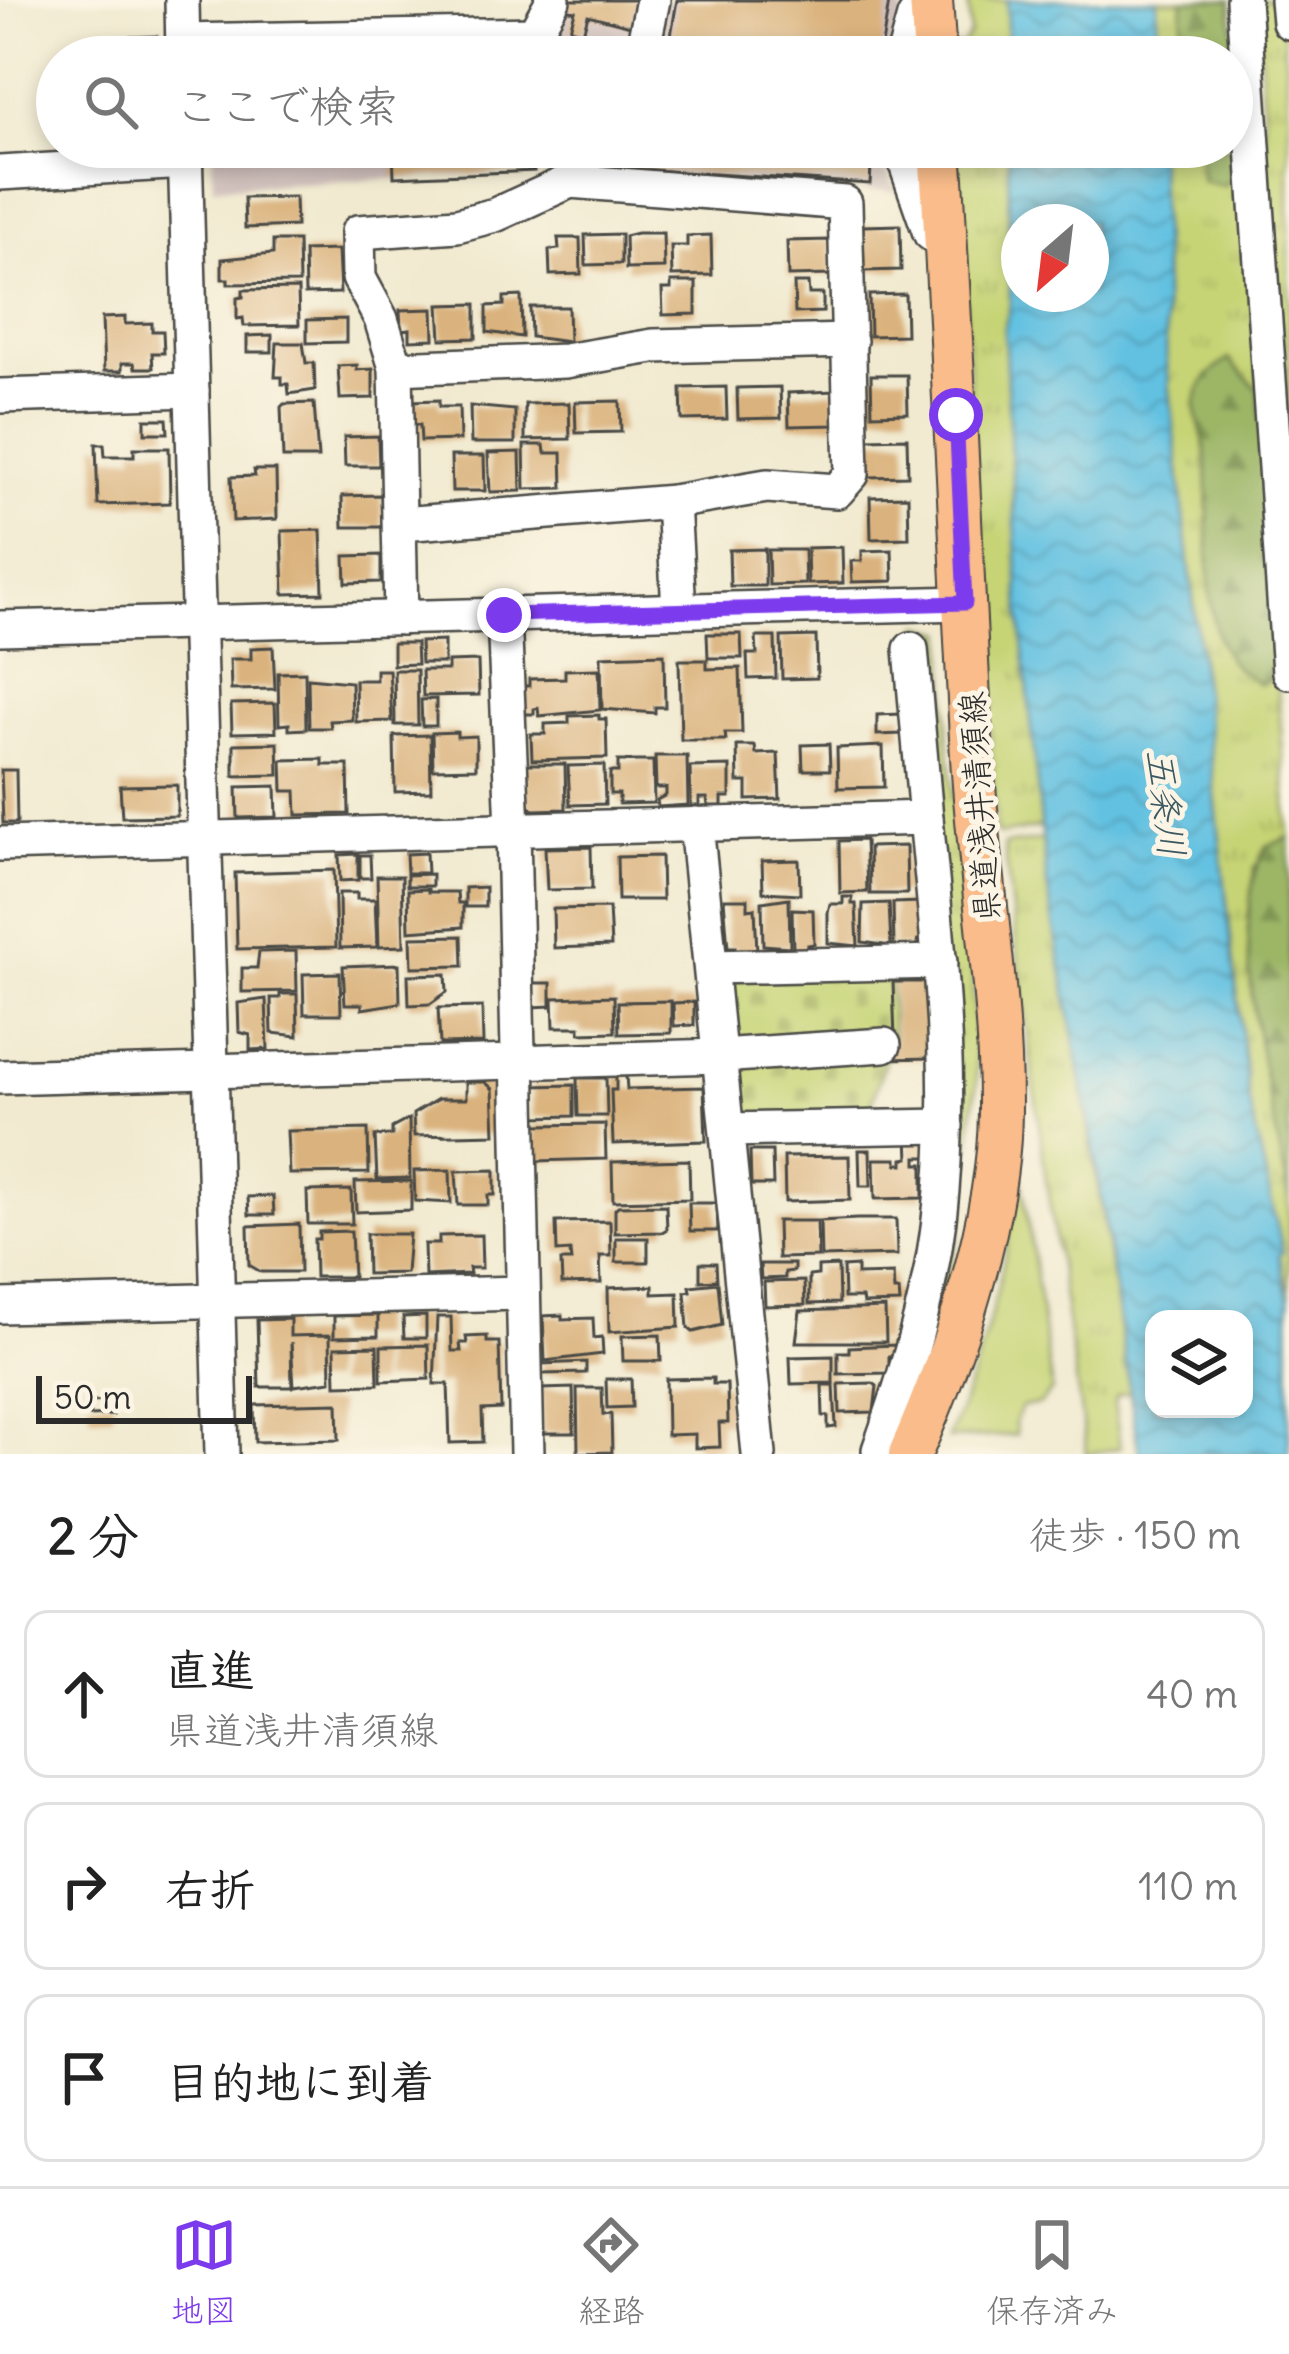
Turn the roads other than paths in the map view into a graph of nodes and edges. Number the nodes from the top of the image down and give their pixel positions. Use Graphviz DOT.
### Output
graph roads {
  1 [pos="182,0"];
  2 [pos="553,0"];
  3 [pos="652,0"];
  4 [pos="929,0"];
  5 [pos="1243,0"];
  6 [pos="1287,0"];
  7 [pos="1289,22"];
  8 [pos="183,36"];
  9 [pos="488,36"];
  10 [pos="645,36"];
  11 [pos="909,36"];
  12 [pos="933,36"];
  13 [pos="1245,36"];
  14 [pos="1253,146"];
  15 [pos="52,168"];
  16 [pos="186,168"];
  17 [pos="907,168"];
  18 [pos="941,168"];
  19 [pos="0,173"];
  20 [pos="946,246"];
  21 [pos="850,341"];
  22 [pos="396,368"];
  23 [pos="192,390"];
  24 [pos="0,396"];
  25 [pos="673,502"];
  26 [pos="402,524"];
  27 [pos="965,603"];
  28 [pos="679,610"];
  29 [pos="504,615"];
  30 [pos="401,617"];
  31 [pos="197,622"];
  32 [pos="0,628"];
  33 [pos="911,649"];
  34 [pos="1289,672"];
  35 [pos="926,818"];
  36 [pos="696,824"];
  37 [pos="513,829"];
  38 [pos="205,838"];
  39 [pos="0,844"];
  40 [pos="940,962"];
  41 [pos="710,967"];
  42 [pos="884,1046"];
  43 [pos="719,1056"];
  44 [pos="518,1061"];
  45 [pos="211,1070"];
  46 [pos="0,1077"];
  47 [pos="946,1126"];
  48 [pos="727,1130"];
  49 [pos="523,1293"];
  50 [pos="220,1300"];
  51 [pos="0,1306"];
  52 [pos="882,1453"];
  53 [pos="222,1454"];
  54 [pos="526,1454"];
  55 [pos="758,1454"];
  1 -- 8 [label="street"];
  2 -- 9 [label="street"];
  3 -- 10 [label="street"];
  4 -- 11 [label="street"];
  4 -- 12 [label="main road"];
  5 -- 13 [label="street"];
  6 -- 7 [label="street"];
  14 -- 34 [label="street"];
  15 -- 19 [label="street"];
  16 -- 23 [label="street"];
  17 -- 20 [label="street"];
  18 -- 20 [label="main road, 県道浅井清須線"];
  20 -- 27 [label="main road, 県道浅井清須線"];
  21 -- 22 [label="street"];
  21 -- 22 [label="street"];
  21 -- 25 [label="street"];
  22 -- 26 [label="street"];
  23 -- 24 [label="street"];
  23 -- 31 [label="street"];
  25 -- 26 [label="street"];
  25 -- 28 [label="street"];
  26 -- 30 [label="street"];
  27 -- 28 [label="street"];
  27 -- 52 [label="main road, 県道浅井清須線"];
  28 -- 29 [label="street"];
  29 -- 30 [label="street"];
  29 -- 37 [label="street"];
  30 -- 31 [label="street"];
  31 -- 32 [label="street"];
  31 -- 38 [label="street"];
  33 -- 35 [label="street"];
  35 -- 36 [label="street"];
  35 -- 40 [label="street"];
  36 -- 37 [label="street"];
  36 -- 41 [label="street"];
  37 -- 38 [label="street"];
  37 -- 44 [label="street"];
  38 -- 39 [label="street"];
  38 -- 45 [label="street"];
  40 -- 41 [label="street"];
  40 -- 47 [label="street"];
  41 -- 43 [label="street"];
  42 -- 43 [label="street"];
  43 -- 44 [label="street"];
  43 -- 48 [label="street"];
  44 -- 45 [label="street"];
  44 -- 49 [label="street"];
  45 -- 46 [label="street"];
  45 -- 50 [label="street"];
  47 -- 48 [label="street"];
  47 -- 52 [label="street"];
  48 -- 55 [label="street"];
  49 -- 50 [label="street"];
  49 -- 54 [label="street"];
  50 -- 51 [label="street"];
  50 -- 53 [label="street"];
}
